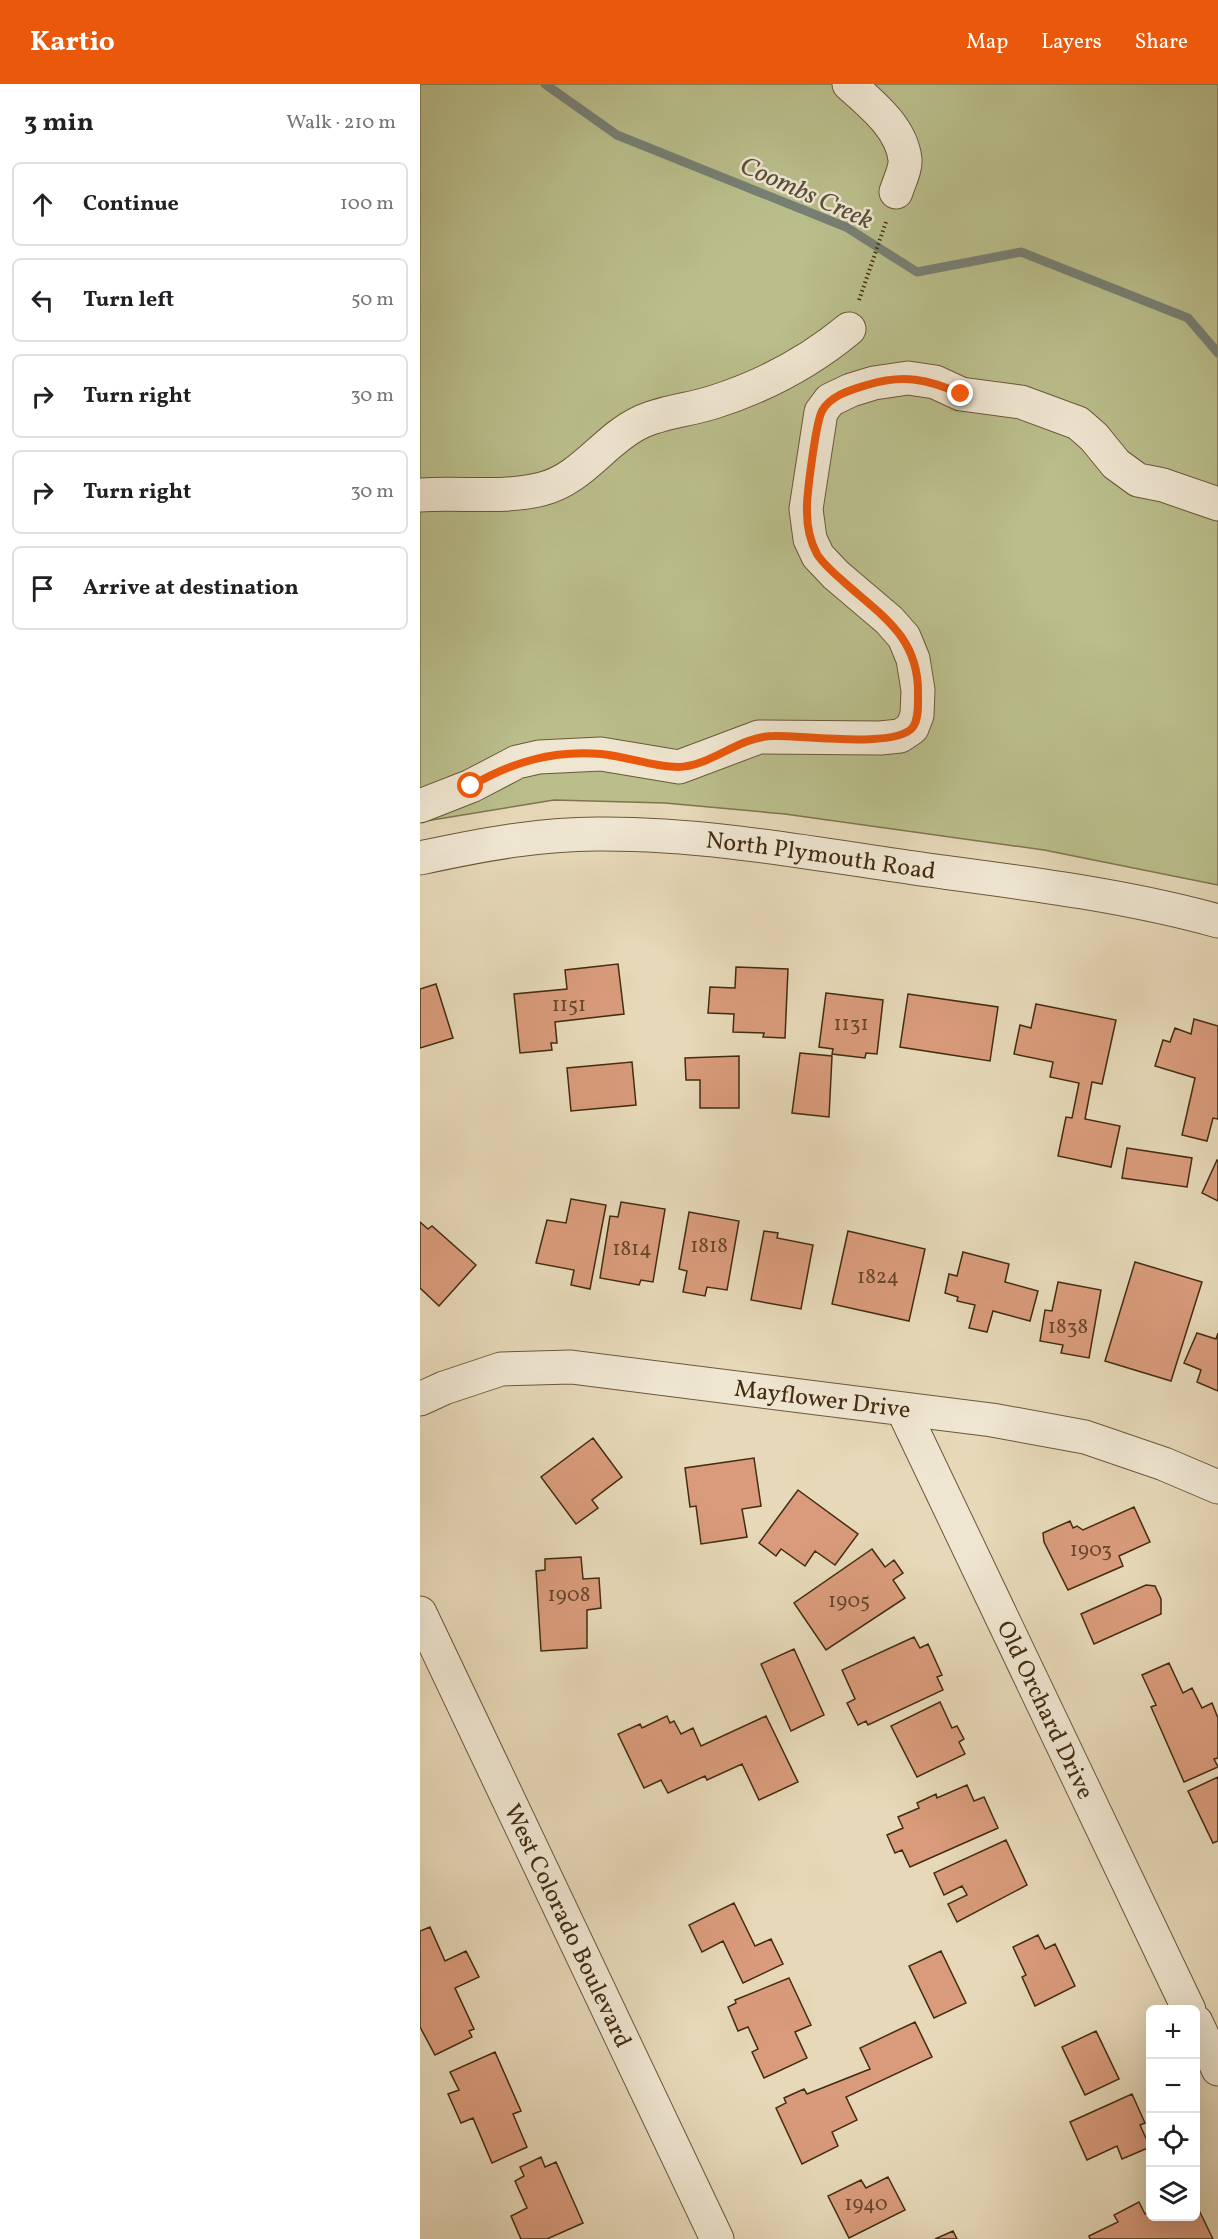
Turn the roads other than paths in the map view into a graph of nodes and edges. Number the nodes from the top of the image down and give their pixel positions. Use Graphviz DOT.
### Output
graph roads {
  1 [pos="849,84"];
  2 [pos="896,192"];
  3 [pos="849,329"];
  4 [pos="420,495"];
  5 [pos="1218,504"];
  6 [pos="420,806"];
  7 [pos="420,858"];
  8 [pos="1218,921"];
  9 [pos="420,1399"];
  10 [pos="903,1410"];
  11 [pos="1218,1487"];
  12 [pos="420,1613"];
  13 [pos="1187,2005"];
  14 [pos="1200,2031"];
  15 [pos="1218,2070"];
  16 [pos="717,2239"];
  1 -- 2 [label="street"];
  3 -- 4 [label="street"];
  5 -- 6 [label="street"];
  7 -- 8 [label="street, North Plymouth Road"];
  9 -- 10 [label="street, Mayflower Drive"];
  10 -- 11 [label="street, Mayflower Drive"];
  10 -- 13 [label="street, Old Orchard Drive"];
  12 -- 16 [label="street, West Colorado Boulevard"];
  14 -- 15 [label="street"];
}
